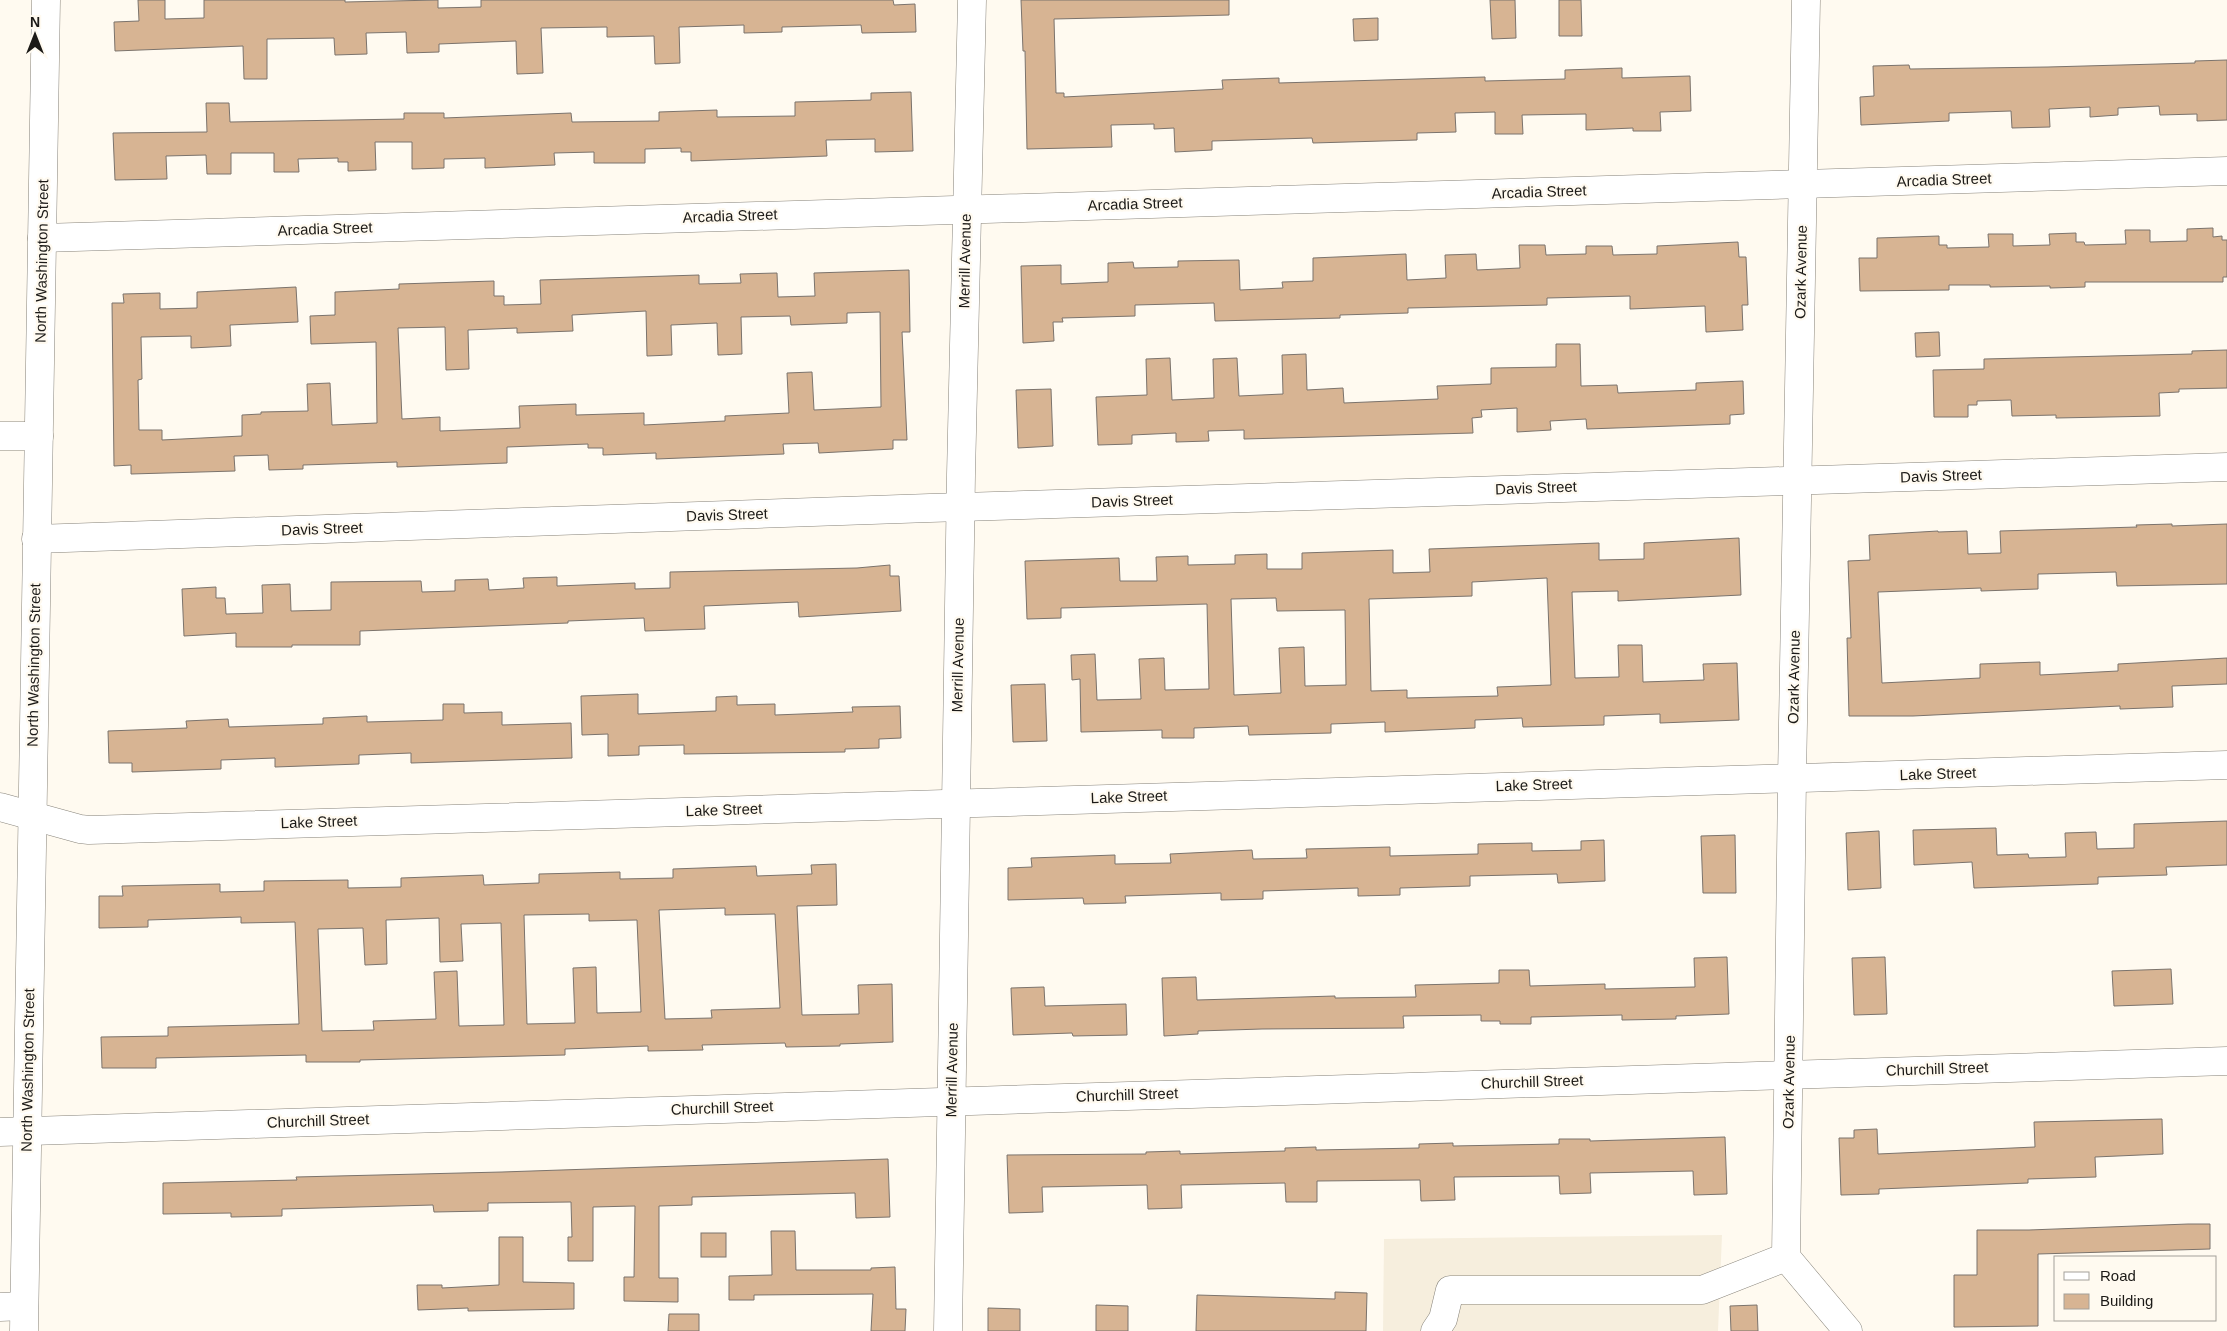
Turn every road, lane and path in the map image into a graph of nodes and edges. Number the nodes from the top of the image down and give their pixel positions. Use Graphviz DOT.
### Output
graph roads {
  1 [pos="46,0"];
  2 [pos="972,0"];
  3 [pos="1806,0"];
  4 [pos="2227,171"];
  5 [pos="1802,184"];
  6 [pos="966,208"];
  7 [pos="42,238"];
  8 [pos="0,436"];
  9 [pos="39,436"];
  10 [pos="2227,467"];
  11 [pos="1798,480"];
  12 [pos="960,507"];
  13 [pos="36,539"];
  14 [pos="2227,765"];
  15 [pos="1792,778"];
  16 [pos="955,803"];
  17 [pos="0,806"];
  18 [pos="32,816"];
  19 [pos="2227,1061"];
  20 [pos="1789,1074"];
  21 [pos="952,1100"];
  22 [pos="28,1131"];
  23 [pos="0,1132"];
  24 [pos="1786,1258"];
  25 [pos="16,1315"];
  26 [pos="948,1331"];
  27 [pos="1435,1331"];
  28 [pos="1848,1331"];
  1 -- 7 [label="street, North Washington Street"];
  2 -- 6 [label="street, Merrill Avenue"];
  3 -- 5 [label="street, Ozark Avenue"];
  4 -- 5 [label="street, Arcadia Street"];
  5 -- 6 [label="street, Arcadia Street"];
  5 -- 11 [label="street, Ozark Avenue"];
  6 -- 7 [label="street, Arcadia Street"];
  6 -- 12 [label="street, Merrill Avenue"];
  7 -- 9 [label="street, North Washington Street"];
  8 -- 9 [label="street"];
  9 -- 13 [label="street, North Washington Street"];
  10 -- 11 [label="street, Davis Street"];
  11 -- 12 [label="street, Davis Street"];
  11 -- 15 [label="street, Ozark Avenue"];
  12 -- 13 [label="street, Davis Street"];
  12 -- 16 [label="street, Merrill Avenue"];
  13 -- 18 [label="street, North Washington Street"];
  14 -- 15 [label="street, Lake Street"];
  15 -- 16 [label="street, Lake Street"];
  15 -- 20 [label="street, Ozark Avenue"];
  16 -- 18 [label="street, Lake Street"];
  16 -- 21 [label="street, Merrill Avenue"];
  17 -- 18 [label="street, Lake Street"];
  18 -- 22 [label="street, North Washington Street"];
  19 -- 20 [label="street, Churchill Street"];
  20 -- 21 [label="street, Churchill Street"];
  20 -- 24 [label="street, Ozark Avenue"];
  21 -- 22 [label="street, Churchill Street"];
  21 -- 26 [label="street, Merrill Avenue"];
  22 -- 23 [label="street, Churchill Street"];
  22 -- 25 [label="street, North Washington Street"];
  24 -- 27 [label="street"];
  24 -- 28 [label="street"];
}
